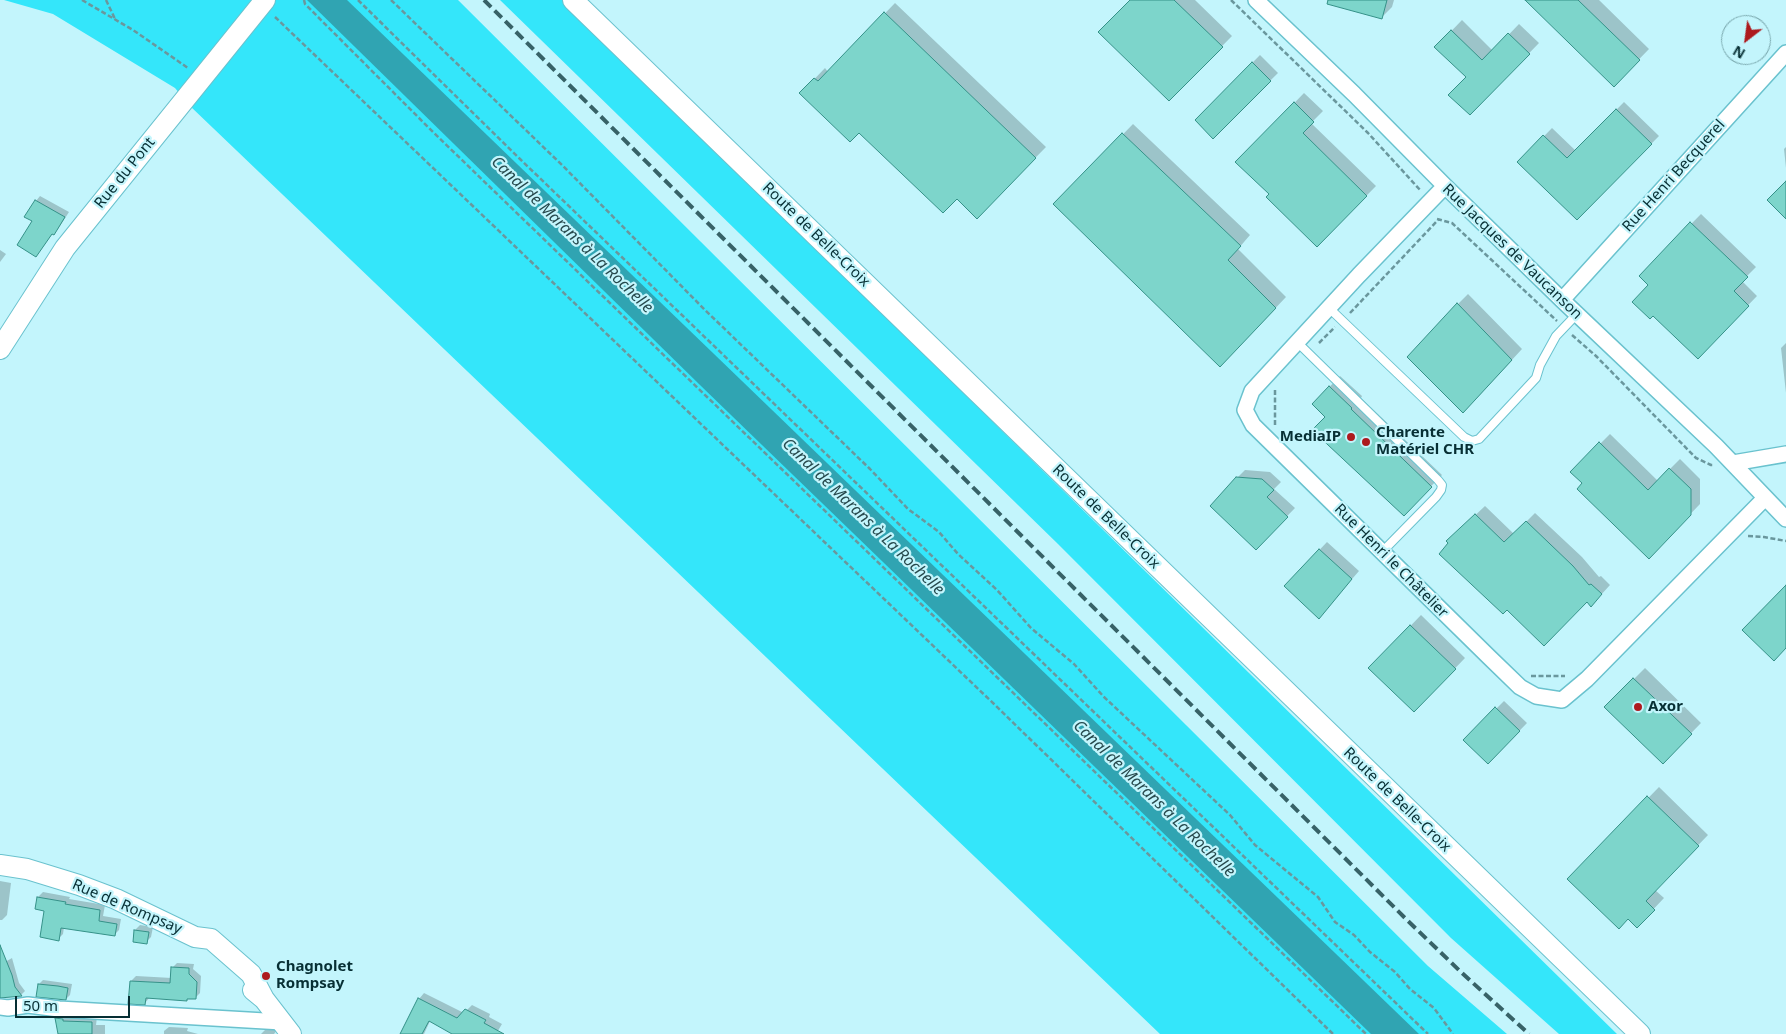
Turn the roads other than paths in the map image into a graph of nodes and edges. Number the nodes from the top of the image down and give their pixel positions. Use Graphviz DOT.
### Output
graph roads {
  1 [pos="573,0"];
  2 [pos="1256,0"];
  3 [pos="264,2"];
  4 [pos="1786,53"];
  5 [pos="1444,186"];
  6 [pos="1562,300"];
  7 [pos="1329,308"];
  8 [pos="1577,314"];
  9 [pos="1297,342"];
  10 [pos="0,350"];
  11 [pos="1786,454"];
  12 [pos="1733,463"];
  13 [pos="1765,498"];
  14 [pos="1786,519"];
  15 [pos="1382,552"];
  16 [pos="0,865"];
  17 [pos="0,1007"];
  18 [pos="287,1028"];
  19 [pos="1640,1034"];
  1 -- 19 [label="street, Route de Belle-Croix"];
  2 -- 5 [label="street, Rue Jacques de Vaucanson"];
  3 -- 10 [label="street, Rue du Pont"];
  4 -- 6 [label="street, Rue Henri Becquerel"];
  5 -- 6 [label="street, Rue Jacques de Vaucanson"];
  5 -- 7 [label="street, Rue Henri le Châtelier"];
  6 -- 8 [label="street, Rue Jacques de Vaucanson"];
  7 -- 8 [label="lane"];
  7 -- 9 [label="street, Rue Henri le Châtelier"];
  8 -- 12 [label="street, Rue Jacques de Vaucanson"];
  9 -- 15 [label="street, Rue Henri le Châtelier"];
  9 -- 15 [label="lane"];
  11 -- 12 [label="street"];
  12 -- 13 [label="street, Rue Jacques de Vaucanson"];
  13 -- 14 [label="street, Rue Jacques de Vaucanson"];
  13 -- 15 [label="street, Rue Henri le Châtelier"];
  16 -- 18 [label="street, Rue de Rompsay"];
  17 -- 18 [label="street"];
}
